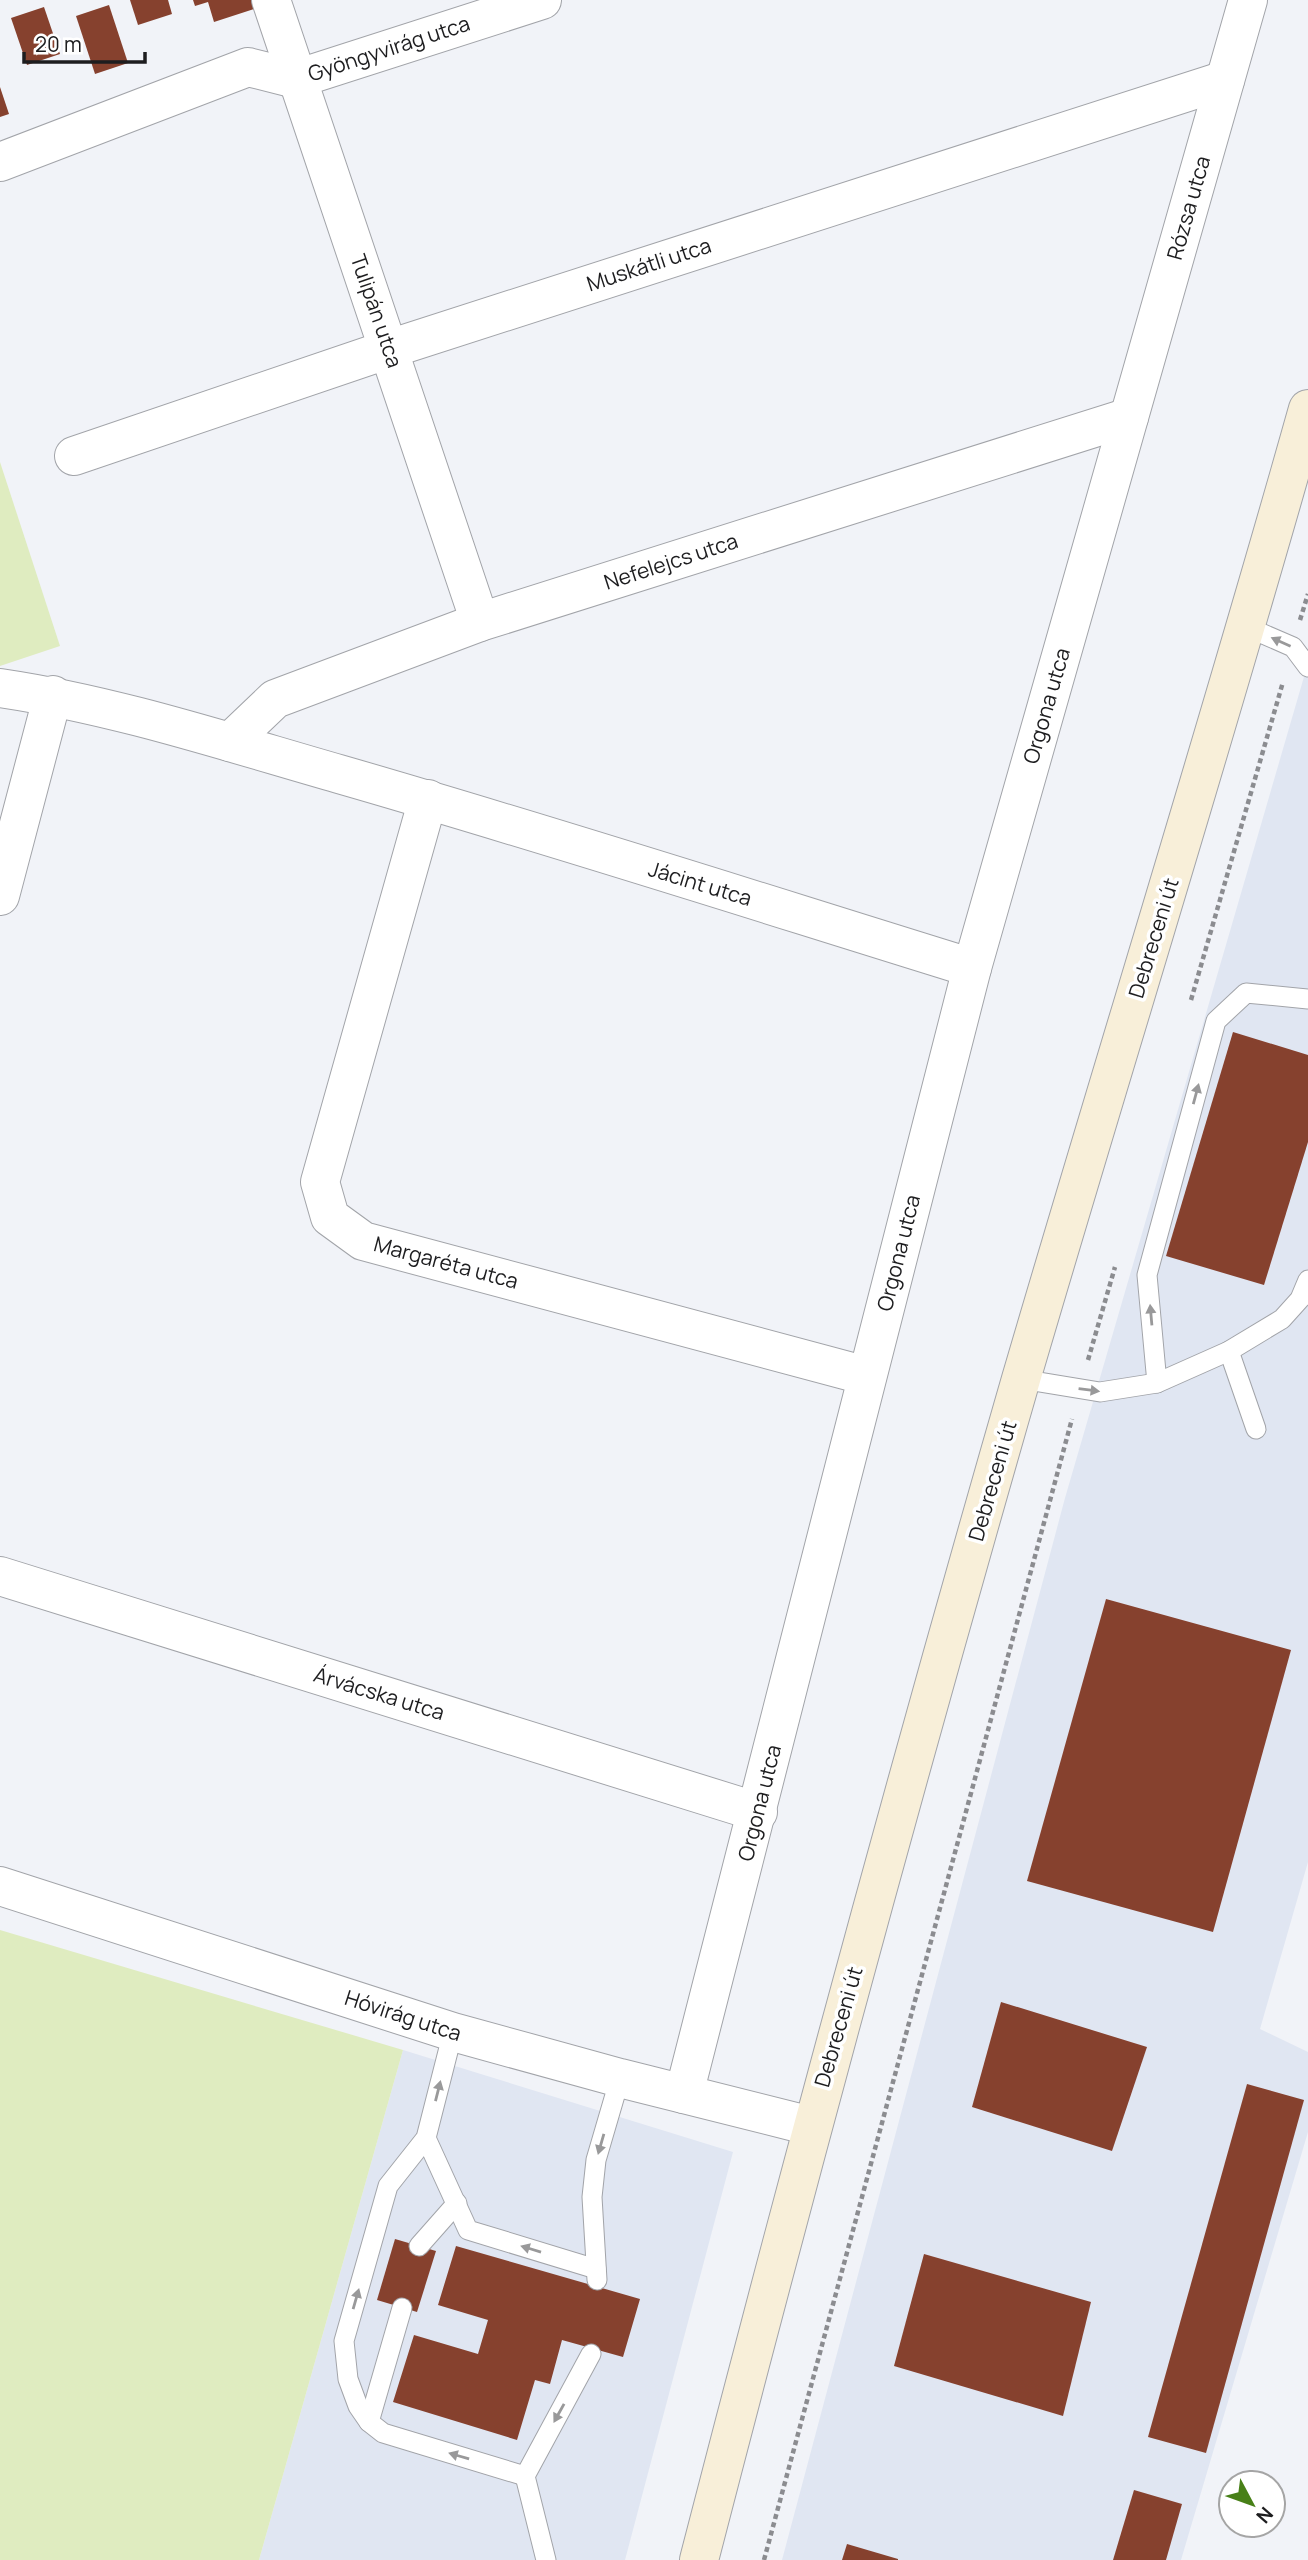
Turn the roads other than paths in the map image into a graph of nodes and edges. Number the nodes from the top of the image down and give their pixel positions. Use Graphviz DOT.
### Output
graph roads {
  1 [pos="271,0"];
  2 [pos="542,0"];
  3 [pos="1248,0"];
  4 [pos="296,79"];
  5 [pos="1226,80"];
  6 [pos="0,162"];
  7 [pos="389,349"];
  8 [pos="1308,409"];
  9 [pos="1129,417"];
  10 [pos="74,456"];
  11 [pos="480,622"];
  12 [pos="1247,627"];
  13 [pos="1308,667"];
  14 [pos="0,688"];
  15 [pos="53,695"];
  16 [pos="230,742"];
  17 [pos="428,799"];
  18 [pos="0,896"];
  19 [pos="972,968"];
  20 [pos="1308,999"];
  21 [pos="1308,1280"];
  22 [pos="1229,1351"];
  23 [pos="867,1376"];
  24 [pos="1021,1379"];
  25 [pos="1157,1383"];
  26 [pos="1256,1429"];
  27 [pos="0,1576"];
  28 [pos="758,1812"];
  29 [pos="0,1886"];
  30 [pos="453,2032"];
  31 [pos="620,2078"];
  32 [pos="684,2094"];
  33 [pos="811,2126"];
  34 [pos="426,2138"];
  35 [pos="457,2203"];
  36 [pos="419,2245"];
  37 [pos="402,2308"];
  38 [pos="592,2354"];
  39 [pos="369,2422"];
  40 [pos="525,2476"];
  41 [pos="546,2560"];
  42 [pos="699,2560"];
  1 -- 4 [label="street, Tulipán utca"];
  2 -- 4 [label="street, Gyöngyvirág utca"];
  3 -- 5 [label="street, Rózsa utca"];
  4 -- 6 [label="street, Gyöngyvirág utca"];
  4 -- 7 [label="street, Tulipán utca"];
  5 -- 7 [label="street, Muskátli utca"];
  5 -- 9 [label="street, Rózsa utca"];
  7 -- 10 [label="street, Muskátli utca"];
  7 -- 11 [label="street, Tulipán utca"];
  8 -- 12 [label="street, Debreceni út"];
  9 -- 11 [label="street, Nefelejcs utca"];
  9 -- 19 [label="street, Orgona utca"];
  11 -- 16 [label="street, Nefelejcs utca"];
  13 -- 12 [label="lane, one-way"];
  12 -- 24 [label="street, Debreceni út"];
  14 -- 15 [label="street"];
  15 -- 16 [label="street"];
  15 -- 18 [label="street"];
  16 -- 17 [label="street"];
  17 -- 19 [label="street, Jácint utca"];
  17 -- 23 [label="street, Margaréta utca"];
  19 -- 23 [label="street, Orgona utca"];
  25 -- 20 [label="lane, one-way"];
  21 -- 22 [label="lane"];
  22 -- 25 [label="lane"];
  22 -- 26 [label="lane"];
  23 -- 28 [label="street, Orgona utca"];
  24 -- 25 [label="lane, one-way"];
  24 -- 33 [label="street, Debreceni út"];
  27 -- 28 [label="street, Árvácska utca"];
  28 -- 32 [label="street, Orgona utca"];
  29 -- 30 [label="street, Hóvirág utca"];
  30 -- 31 [label="street, Hóvirág utca"];
  34 -- 30 [label="lane, one-way"];
  31 -- 32 [label="street, Hóvirág utca"];
  31 -- 35 [label="lane, one-way"];
  32 -- 33 [label="street, Hóvirág utca"];
  33 -- 42 [label="street, Debreceni út"];
  34 -- 35 [label="lane"];
  39 -- 34 [label="lane, one-way"];
  35 -- 36 [label="lane"];
  37 -- 39 [label="lane"];
  38 -- 40 [label="lane, one-way"];
  40 -- 39 [label="lane, one-way"];
  40 -- 41 [label="lane"];
}
